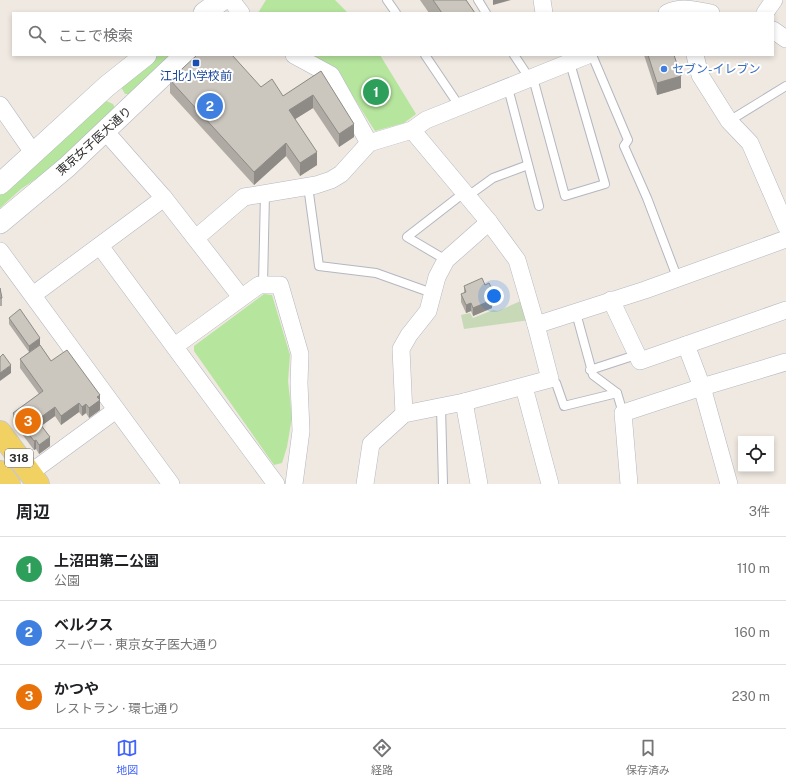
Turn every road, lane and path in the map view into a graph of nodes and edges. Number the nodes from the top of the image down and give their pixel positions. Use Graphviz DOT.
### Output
graph roads {
  1 [pos="387,0"];
  2 [pos="478,0"];
  3 [pos="542,0"];
  4 [pos="774,0"];
  5 [pos="231,6"];
  6 [pos="686,7"];
  7 [pos="208,12"];
  8 [pos="395,12"];
  9 [pos="485,12"];
  10 [pos="544,12"];
  11 [pos="669,12"];
  12 [pos="707,12"];
  13 [pos="766,12"];
  14 [pos="774,31"];
  15 [pos="786,39"];
  16 [pos="145,56"];
  17 [pos="184,56"];
  18 [pos="296,56"];
  19 [pos="426,56"];
  20 [pos="515,56"];
  21 [pos="586,56"];
  22 [pos="592,56"];
  23 [pos="695,56"];
  24 [pos="553,62"];
  25 [pos="570,63"];
  26 [pos="531,79"];
  27 [pos="786,86"];
  28 [pos="508,88"];
  29 [pos="0,105"];
  30 [pos="460,107"];
  31 [pos="728,121"];
  32 [pos="412,130"];
  33 [pos="105,131"];
  34 [pos="369,143"];
  35 [pos="34,154"];
  36 [pos="528,165"];
  37 [pos="0,184"];
  38 [pos="308,186"];
  39 [pos="265,192"];
  40 [pos="466,194"];
  41 [pos="164,198"];
  42 [pos="539,206"];
  43 [pos="489,222"];
  44 [pos="0,223"];
  45 [pos="786,226"];
  46 [pos="196,238"];
  47 [pos="786,239"];
  48 [pos="100,246"];
  49 [pos="0,251"];
  50 [pos="446,260"];
  51 [pos="677,277"];
  52 [pos="263,284"];
  53 [pos="432,293"];
  54 [pos="33,294"];
  55 [pos="241,297"];
  56 [pos="611,300"];
  57 [pos="786,310"];
  58 [pos="576,313"];
  59 [pos="536,325"];
  60 [pos="686,345"];
  61 [pos="175,346"];
  62 [pos="636,354"];
  63 [pos="786,362"];
  64 [pos="590,370"];
  65 [pos="550,379"];
  66 [pos="702,386"];
  67 [pos="524,387"];
  68 [pos="617,393"];
  69 [pos="464,402"];
  70 [pos="441,407"];
  71 [pos="116,410"];
  72 [pos="623,413"];
  73 [pos="404,414"];
  74 [pos="0,432"];
  75 [pos="0,472"];
  76 [pos="34,479"];
  77 [pos="9,484"];
  78 [pos="171,484"];
  79 [pos="276,484"];
  80 [pos="294,484"];
  81 [pos="365,484"];
  82 [pos="443,484"];
  83 [pos="480,484"];
  84 [pos="550,484"];
  85 [pos="629,484"];
  86 [pos="729,484"];
  1 -- 8 [label="lane"];
  2 -- 9 [label="lane"];
  3 -- 10 [label="street"];
  4 -- 13 [label="street"];
  5 -- 7 [label="street"];
  6 -- 11 [label="street"];
  6 -- 12 [label="street"];
  14 -- 15 [label="street"];
  16 -- 35 [label="street"];
  17 -- 33 [label="street, 東京女子医大通り"];
  18 -- 34 [label="street"];
  19 -- 30 [label="lane"];
  20 -- 26 [label="lane"];
  21 -- 25 [label="street"];
  22 -- 51 [label="lane"];
  23 -- 31 [label="street"];
  24 -- 25 [label="street"];
  24 -- 26 [label="street"];
  25 -- 26 [label="lane"];
  26 -- 28 [label="street"];
  27 -- 31 [label="lane"];
  28 -- 30 [label="street"];
  28 -- 36 [label="lane"];
  29 -- 35 [label="street"];
  30 -- 32 [label="street"];
  31 -- 45 [label="street"];
  32 -- 34 [label="street"];
  32 -- 40 [label="street"];
  33 -- 41 [label="street"];
  33 -- 44 [label="street, 東京女子医大通り"];
  34 -- 38 [label="street"];
  35 -- 37 [label="street"];
  36 -- 40 [label="lane"];
  36 -- 42 [label="lane"];
  38 -- 39 [label="street"];
  38 -- 53 [label="lane"];
  39 -- 46 [label="street"];
  39 -- 52 [label="lane"];
  40 -- 43 [label="street"];
  40 -- 50 [label="lane"];
  41 -- 46 [label="street"];
  41 -- 48 [label="street"];
  43 -- 50 [label="street"];
  43 -- 59 [label="street"];
  46 -- 55 [label="street"];
  47 -- 51 [label="street"];
  48 -- 54 [label="street"];
  48 -- 61 [label="street"];
  49 -- 54 [label="street"];
  50 -- 53 [label="street"];
  51 -- 56 [label="street"];
  52 -- 55 [label="street"];
  52 -- 80 [label="street"];
  53 -- 73 [label="street"];
  54 -- 71 [label="street"];
  55 -- 61 [label="street"];
  56 -- 58 [label="street"];
  56 -- 62 [label="street"];
  57 -- 60 [label="street"];
  58 -- 59 [label="street"];
  58 -- 64 [label="lane"];
  59 -- 65 [label="street"];
  60 -- 62 [label="street"];
  60 -- 66 [label="street"];
  61 -- 79 [label="street"];
  62 -- 64 [label="lane"];
  63 -- 66 [label="street"];
  64 -- 68 [label="lane"];
  65 -- 67 [label="street"];
  65 -- 68 [label="lane"];
  66 -- 72 [label="street"];
  66 -- 86 [label="street"];
  67 -- 69 [label="street"];
  67 -- 84 [label="street"];
  68 -- 72 [label="lane"];
  69 -- 70 [label="street"];
  69 -- 83 [label="street"];
  70 -- 73 [label="street"];
  70 -- 82 [label="lane"];
  71 -- 76 [label="street"];
  71 -- 78 [label="street"];
  72 -- 85 [label="street"];
  73 -- 81 [label="street"];
  74 -- 76 [label="main road, 318"];
  75 -- 77 [label="main road, 318"];
}
